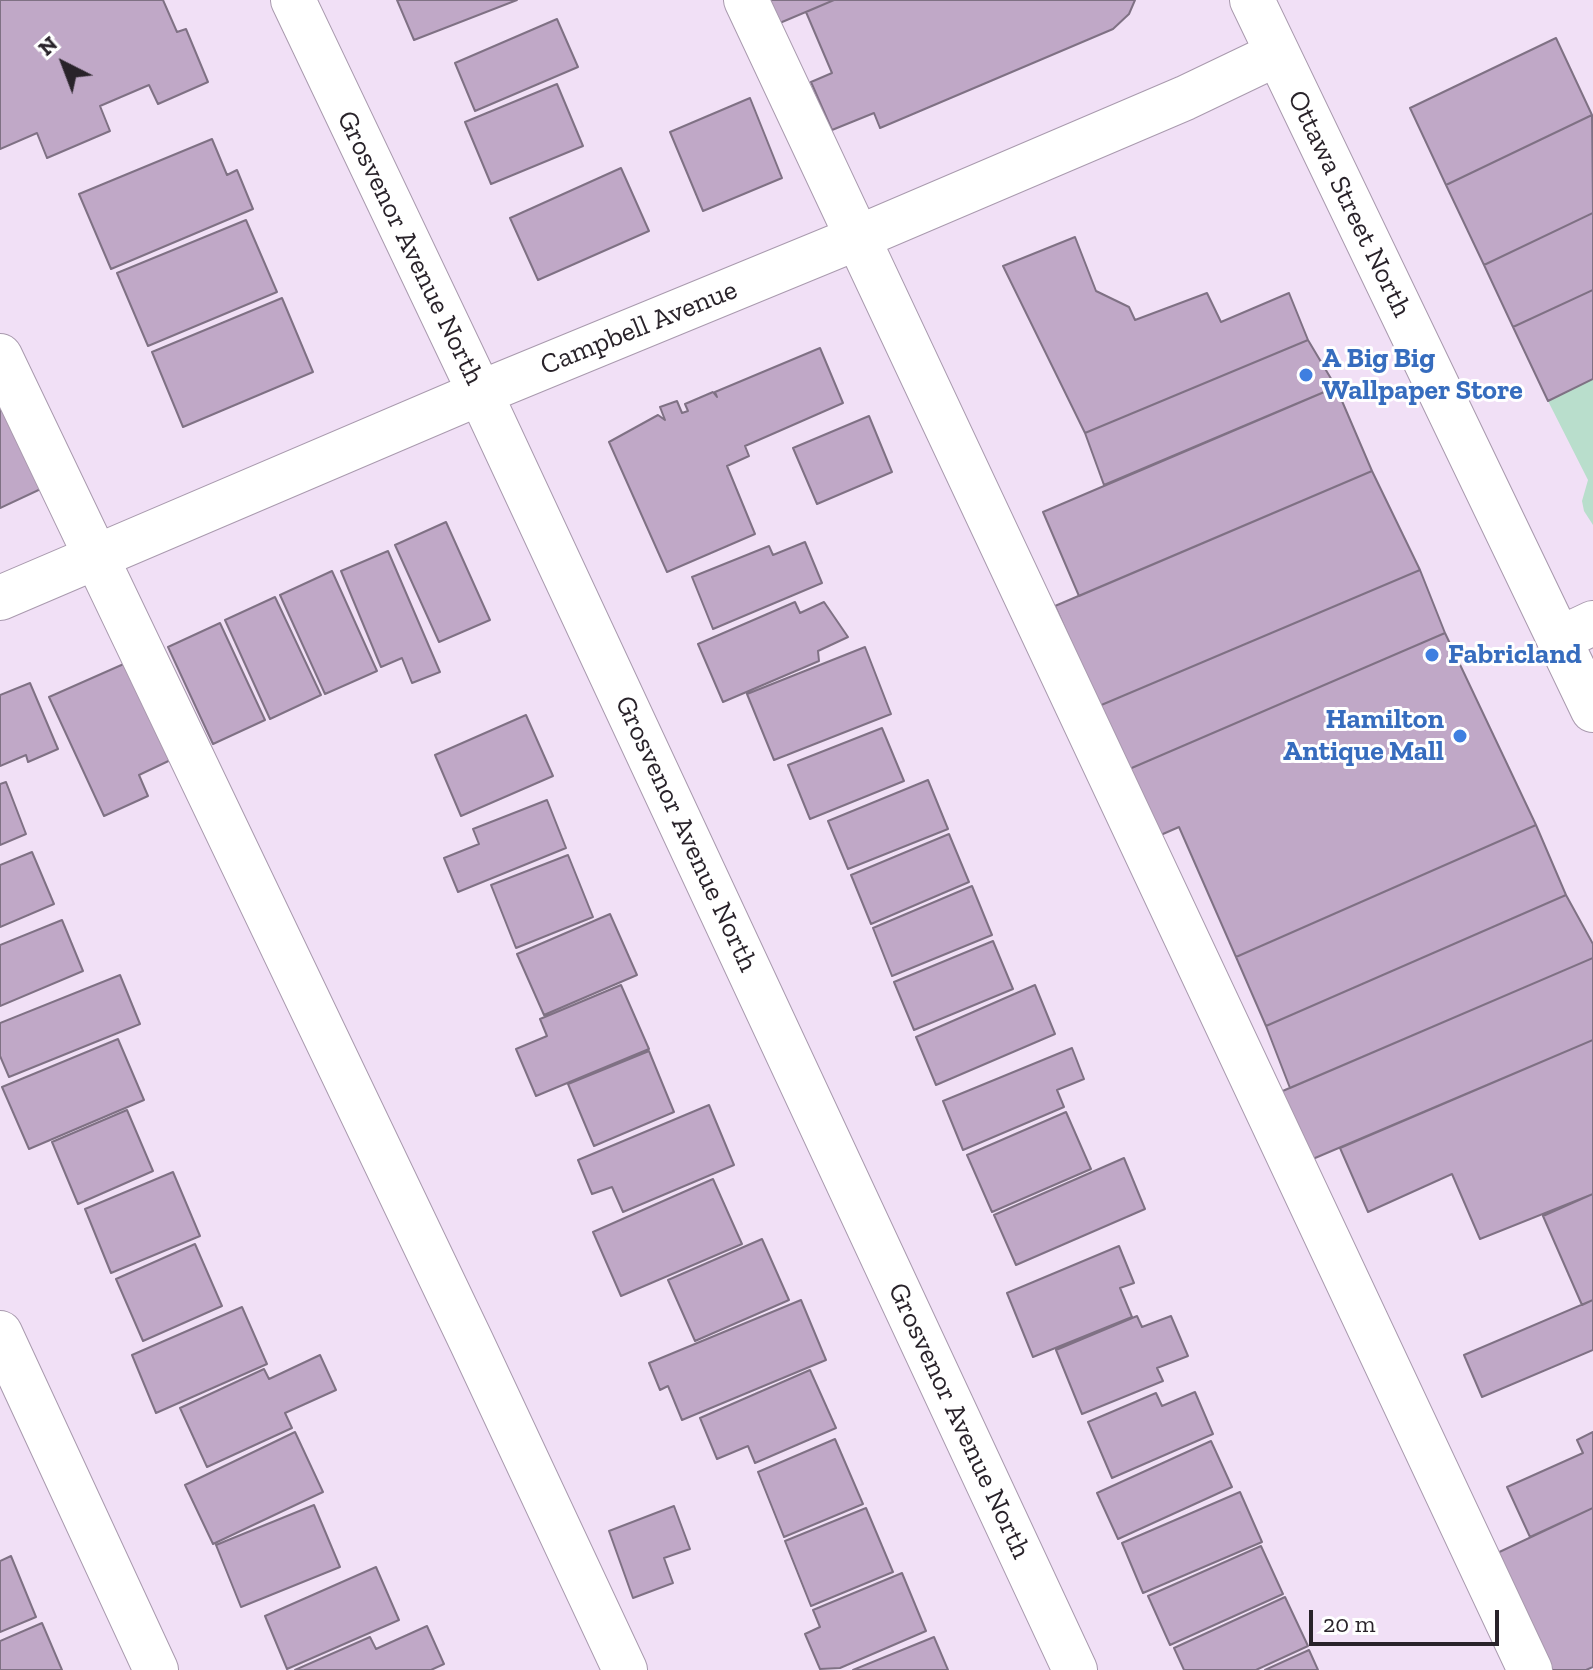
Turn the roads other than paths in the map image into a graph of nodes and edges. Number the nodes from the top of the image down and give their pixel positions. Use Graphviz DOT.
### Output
graph roads {
  1 [pos="293,0"];
  2 [pos="746,0"];
  3 [pos="1252,0"];
  4 [pos="1277,54"];
  5 [pos="857,238"];
  6 [pos="0,356"];
  7 [pos="480,393"];
  8 [pos="96,558"];
  9 [pos="0,598"];
  10 [pos="1576,631"];
  11 [pos="1593,710"];
  12 [pos="0,1333"];
  13 [pos="156,1670"];
  14 [pos="625,1670"];
  15 [pos="1075,1670"];
  16 [pos="1530,1670"];
  1 -- 7 [label="street, Grosvenor Avenue North"];
  2 -- 5 [label="street"];
  3 -- 4 [label="street, Ottawa Street North"];
  4 -- 5 [label="street, Campbell Avenue"];
  4 -- 10 [label="street, Ottawa Street North"];
  5 -- 7 [label="street, Campbell Avenue"];
  5 -- 16 [label="street"];
  6 -- 8 [label="street"];
  7 -- 8 [label="street, Campbell Avenue"];
  7 -- 15 [label="street, Grosvenor Avenue North"];
  8 -- 9 [label="street, Campbell Avenue"];
  8 -- 14 [label="street"];
  10 -- 11 [label="street, Ottawa Street North"];
  12 -- 13 [label="street"];
}
